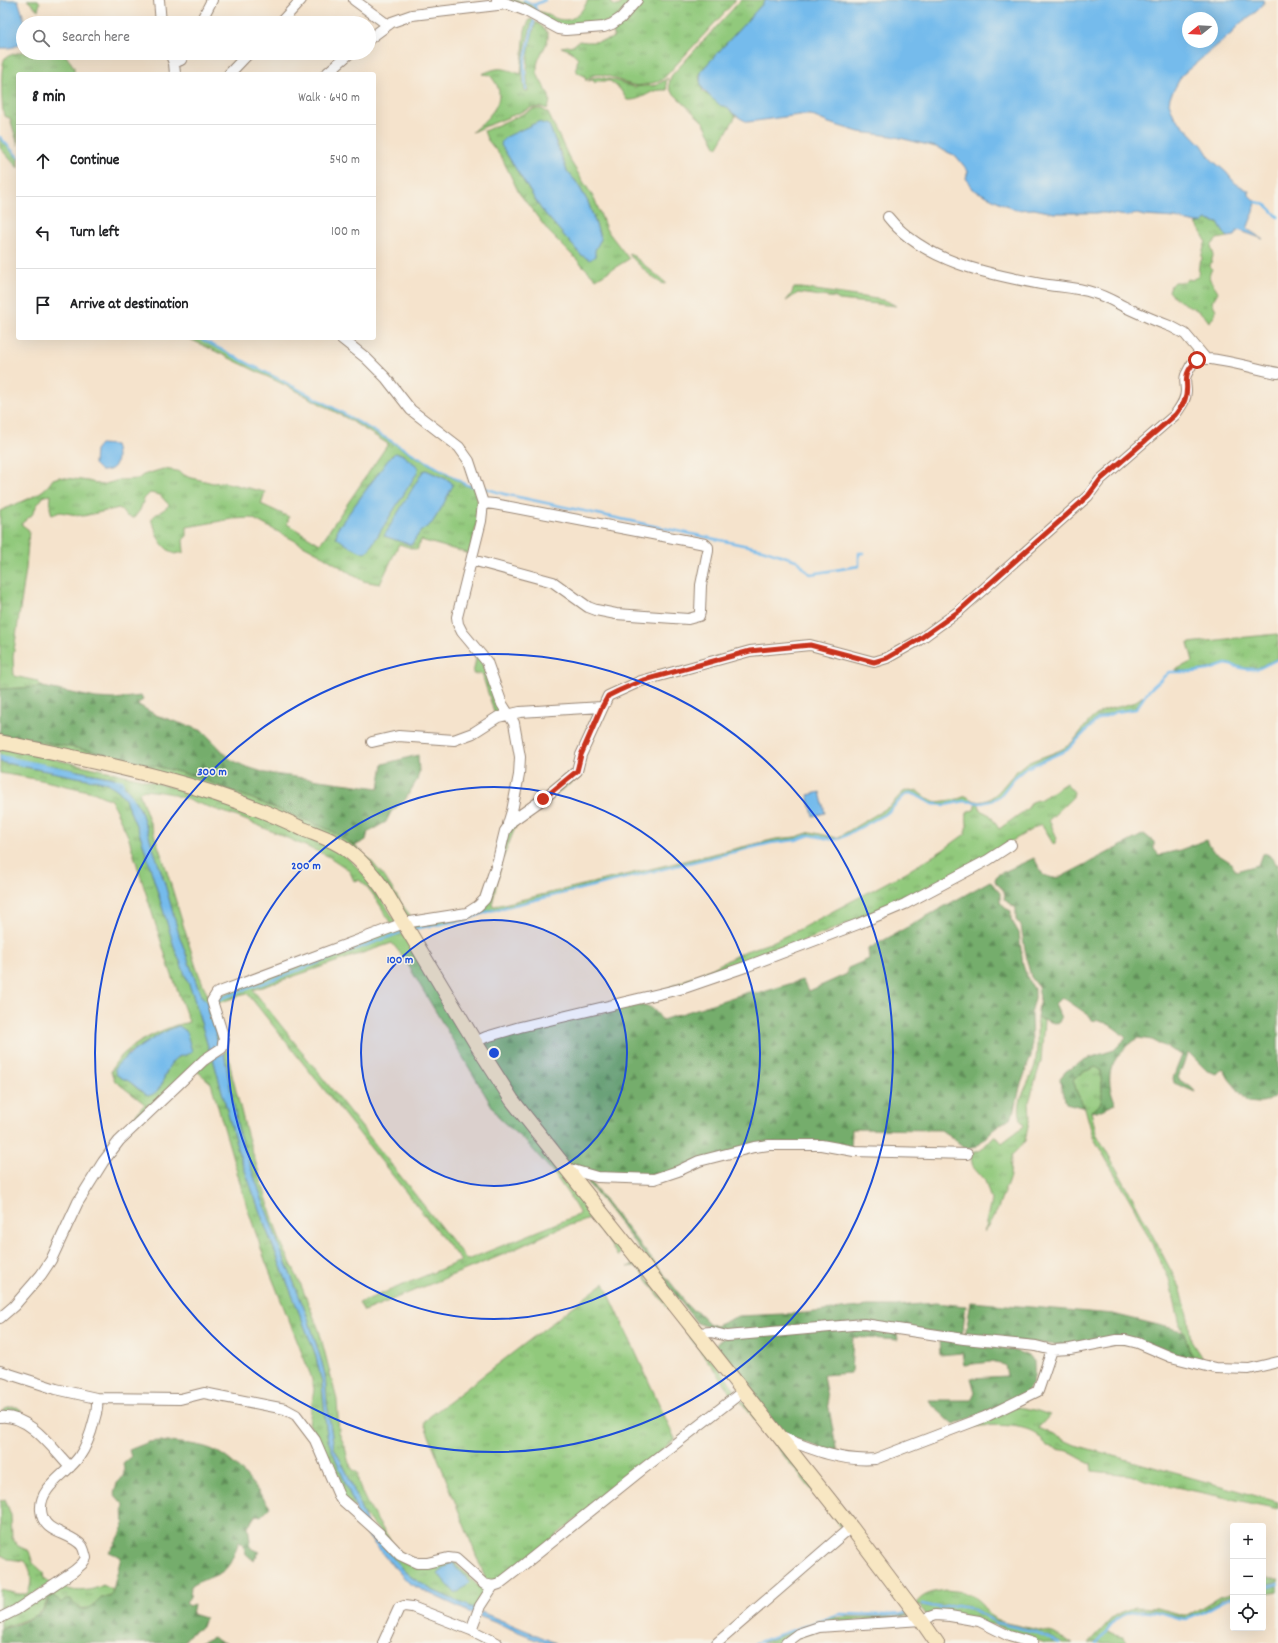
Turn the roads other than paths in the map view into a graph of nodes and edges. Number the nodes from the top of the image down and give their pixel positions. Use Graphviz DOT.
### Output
graph roads {
  1 [pos="160,0"];
  2 [pos="212,0"];
  3 [pos="301,0"];
  4 [pos="354,0"];
  5 [pos="497,0"];
  6 [pos="637,0"];
  7 [pos="508,4"];
  8 [pos="161,16"];
  9 [pos="204,16"];
  10 [pos="286,16"];
  11 [pos="376,16"];
  12 [pos="376,16"];
  13 [pos="388,25"];
  14 [pos="376,34"];
  15 [pos="172,60"];
  16 [pos="243,60"];
  17 [pos="342,60"];
  18 [pos="174,72"];
  19 [pos="231,72"];
  20 [pos="328,72"];
  21 [pos="888,217"];
  22 [pos="344,340"];
  23 [pos="1206,359"];
  24 [pos="1278,373"];
  25 [pos="483,503"];
  26 [pos="472,560"];
  27 [pos="602,707"];
  28 [pos="509,715"];
  29 [pos="0,742"];
  30 [pos="372,742"];
  31 [pos="507,827"];
  32 [pos="1011,845"];
  33 [pos="404,923"];
  34 [pos="475,1042"];
  35 [pos="967,1154"];
  36 [pos="566,1168"];
  37 [pos="0,1318"];
  38 [pos="697,1333"];
  39 [pos="1052,1350"];
  40 [pos="1278,1362"];
  41 [pos="0,1371"];
  42 [pos="742,1392"];
  43 [pos="96,1398"];
  44 [pos="0,1417"];
  45 [pos="778,1436"];
  46 [pos="70,1467"];
  47 [pos="851,1527"];
  48 [pos="493,1586"];
  49 [pos="0,1618"];
  50 [pos="921,1620"];
  51 [pos="473,1626"];
  52 [pos="383,1643"];
  53 [pos="497,1643"];
  54 [pos="717,1643"];
  55 [pos="786,1643"];
  56 [pos="937,1643"];
  57 [pos="1033,1643"];
  1 -- 8 [label="street"];
  2 -- 9 [label="street"];
  3 -- 10 [label="street"];
  4 -- 12 [label="street"];
  5 -- 7 [label="street"];
  6 -- 7 [label="street"];
  7 -- 13 [label="street"];
  11 -- 13 [label="street"];
  13 -- 14 [label="street"];
  15 -- 18 [label="street"];
  16 -- 19 [label="street"];
  17 -- 20 [label="street"];
  21 -- 23 [label="street"];
  22 -- 25 [label="street"];
  23 -- 24 [label="street"];
  23 -- 27 [label="street"];
  25 -- 26 [label="street"];
  25 -- 26 [label="street"];
  26 -- 28 [label="street"];
  27 -- 28 [label="street"];
  27 -- 31 [label="street"];
  28 -- 30 [label="street"];
  28 -- 31 [label="street"];
  29 -- 33 [label="street"];
  31 -- 33 [label="street"];
  32 -- 34 [label="street"];
  33 -- 34 [label="street"];
  33 -- 37 [label="street"];
  34 -- 36 [label="street"];
  35 -- 36 [label="street"];
  36 -- 38 [label="street"];
  38 -- 39 [label="street"];
  38 -- 42 [label="street"];
  39 -- 40 [label="street"];
  39 -- 45 [label="street"];
  41 -- 43 [label="street"];
  42 -- 45 [label="street"];
  42 -- 48 [label="street"];
  43 -- 46 [label="street"];
  43 -- 48 [label="street"];
  44 -- 46 [label="street"];
  45 -- 47 [label="street"];
  46 -- 49 [label="street"];
  47 -- 50 [label="street"];
  47 -- 54 [label="street"];
  48 -- 51 [label="street"];
  50 -- 55 [label="street"];
  50 -- 56 [label="street"];
  50 -- 57 [label="street"];
  51 -- 52 [label="street"];
  51 -- 53 [label="street"];
}
